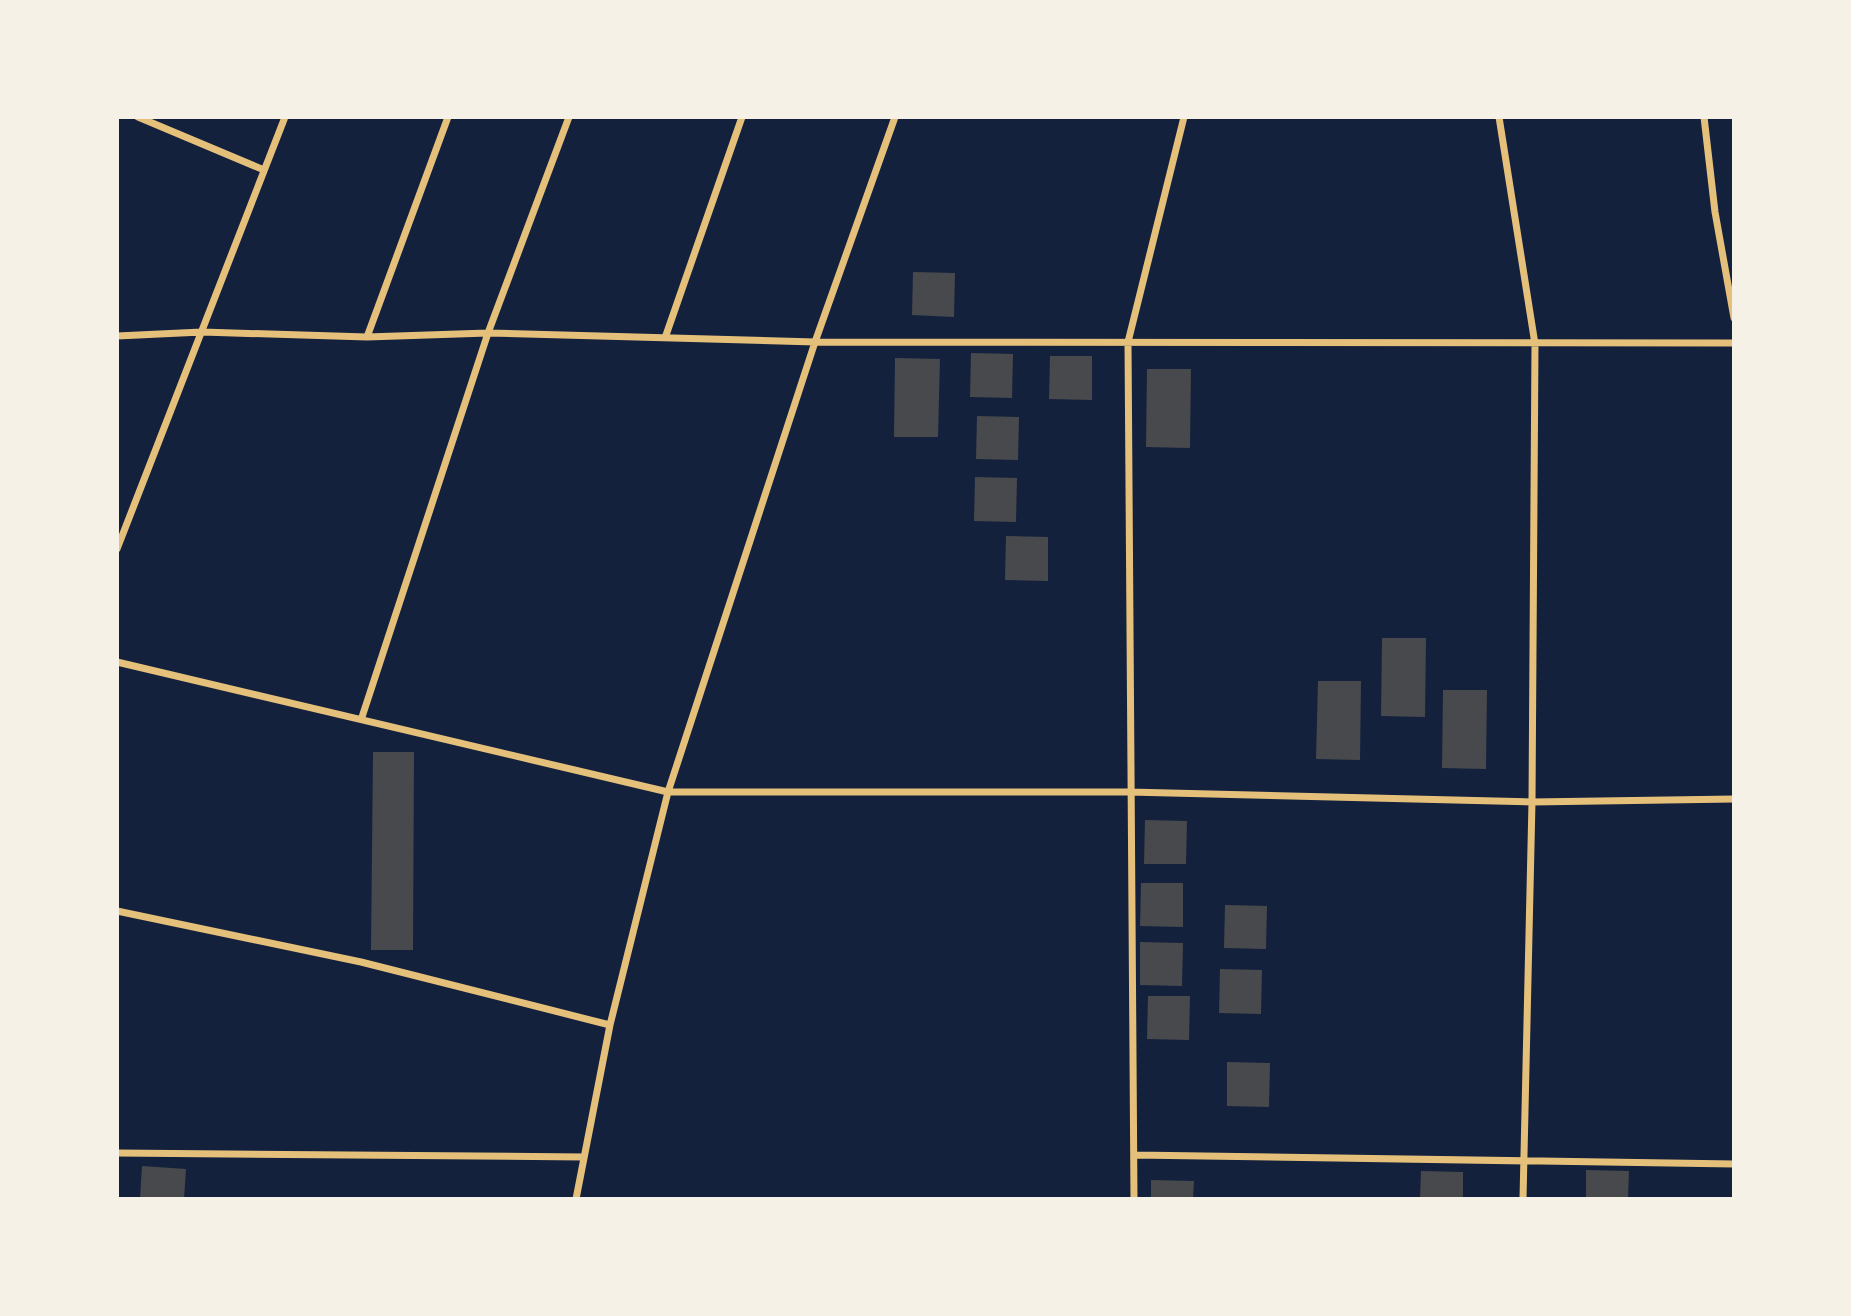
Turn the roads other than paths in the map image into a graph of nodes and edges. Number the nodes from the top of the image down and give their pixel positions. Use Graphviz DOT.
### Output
graph roads {
  1 [pos="138,117"];
  2 [pos="285,117"];
  3 [pos="448,117"];
  4 [pos="569,117"];
  5 [pos="742,117"];
  6 [pos="895,117"];
  7 [pos="1184,117"];
  8 [pos="1499,117"];
  9 [pos="1704,117"];
  10 [pos="264,170"];
  11 [pos="1734,317"];
  12 [pos="202,332"];
  13 [pos="488,333"];
  14 [pos="117,336"];
  15 [pos="368,337"];
  16 [pos="665,338"];
  17 [pos="815,342"];
  18 [pos="1128,342"];
  19 [pos="1734,343"];
  20 [pos="1535,344"];
  21 [pos="117,549"];
  22 [pos="117,662"];
  23 [pos="362,717"];
  24 [pos="668,792"];
  25 [pos="1129,792"];
  26 [pos="1734,799"];
  27 [pos="1532,802"];
  28 [pos="117,911"];
  29 [pos="610,1025"];
  30 [pos="117,1153"];
  31 [pos="1135,1155"];
  32 [pos="584,1157"];
  33 [pos="1524,1162"];
  34 [pos="1734,1164"];
  35 [pos="576,1199"];
  36 [pos="1134,1199"];
  37 [pos="1523,1199"];
  1 -- 10 [label="street"];
  2 -- 10 [label="street"];
  3 -- 15 [label="street"];
  4 -- 13 [label="street"];
  5 -- 16 [label="street"];
  6 -- 17 [label="street"];
  7 -- 18 [label="street"];
  8 -- 20 [label="street"];
  9 -- 11 [label="street"];
  10 -- 12 [label="street"];
  12 -- 14 [label="street"];
  12 -- 15 [label="street"];
  12 -- 21 [label="street"];
  13 -- 15 [label="street"];
  13 -- 16 [label="street"];
  13 -- 23 [label="street"];
  16 -- 17 [label="street"];
  17 -- 18 [label="street"];
  17 -- 24 [label="street"];
  18 -- 20 [label="street"];
  18 -- 25 [label="street"];
  19 -- 20 [label="street"];
  20 -- 27 [label="street"];
  22 -- 23 [label="street"];
  23 -- 24 [label="street"];
  24 -- 25 [label="street"];
  24 -- 29 [label="street"];
  25 -- 27 [label="street"];
  25 -- 31 [label="street"];
  26 -- 27 [label="street"];
  27 -- 33 [label="street"];
  28 -- 29 [label="street"];
  29 -- 32 [label="street"];
  30 -- 32 [label="street"];
  31 -- 33 [label="street"];
  31 -- 36 [label="street"];
  32 -- 35 [label="street"];
  33 -- 34 [label="street"];
  33 -- 37 [label="street"];
}
